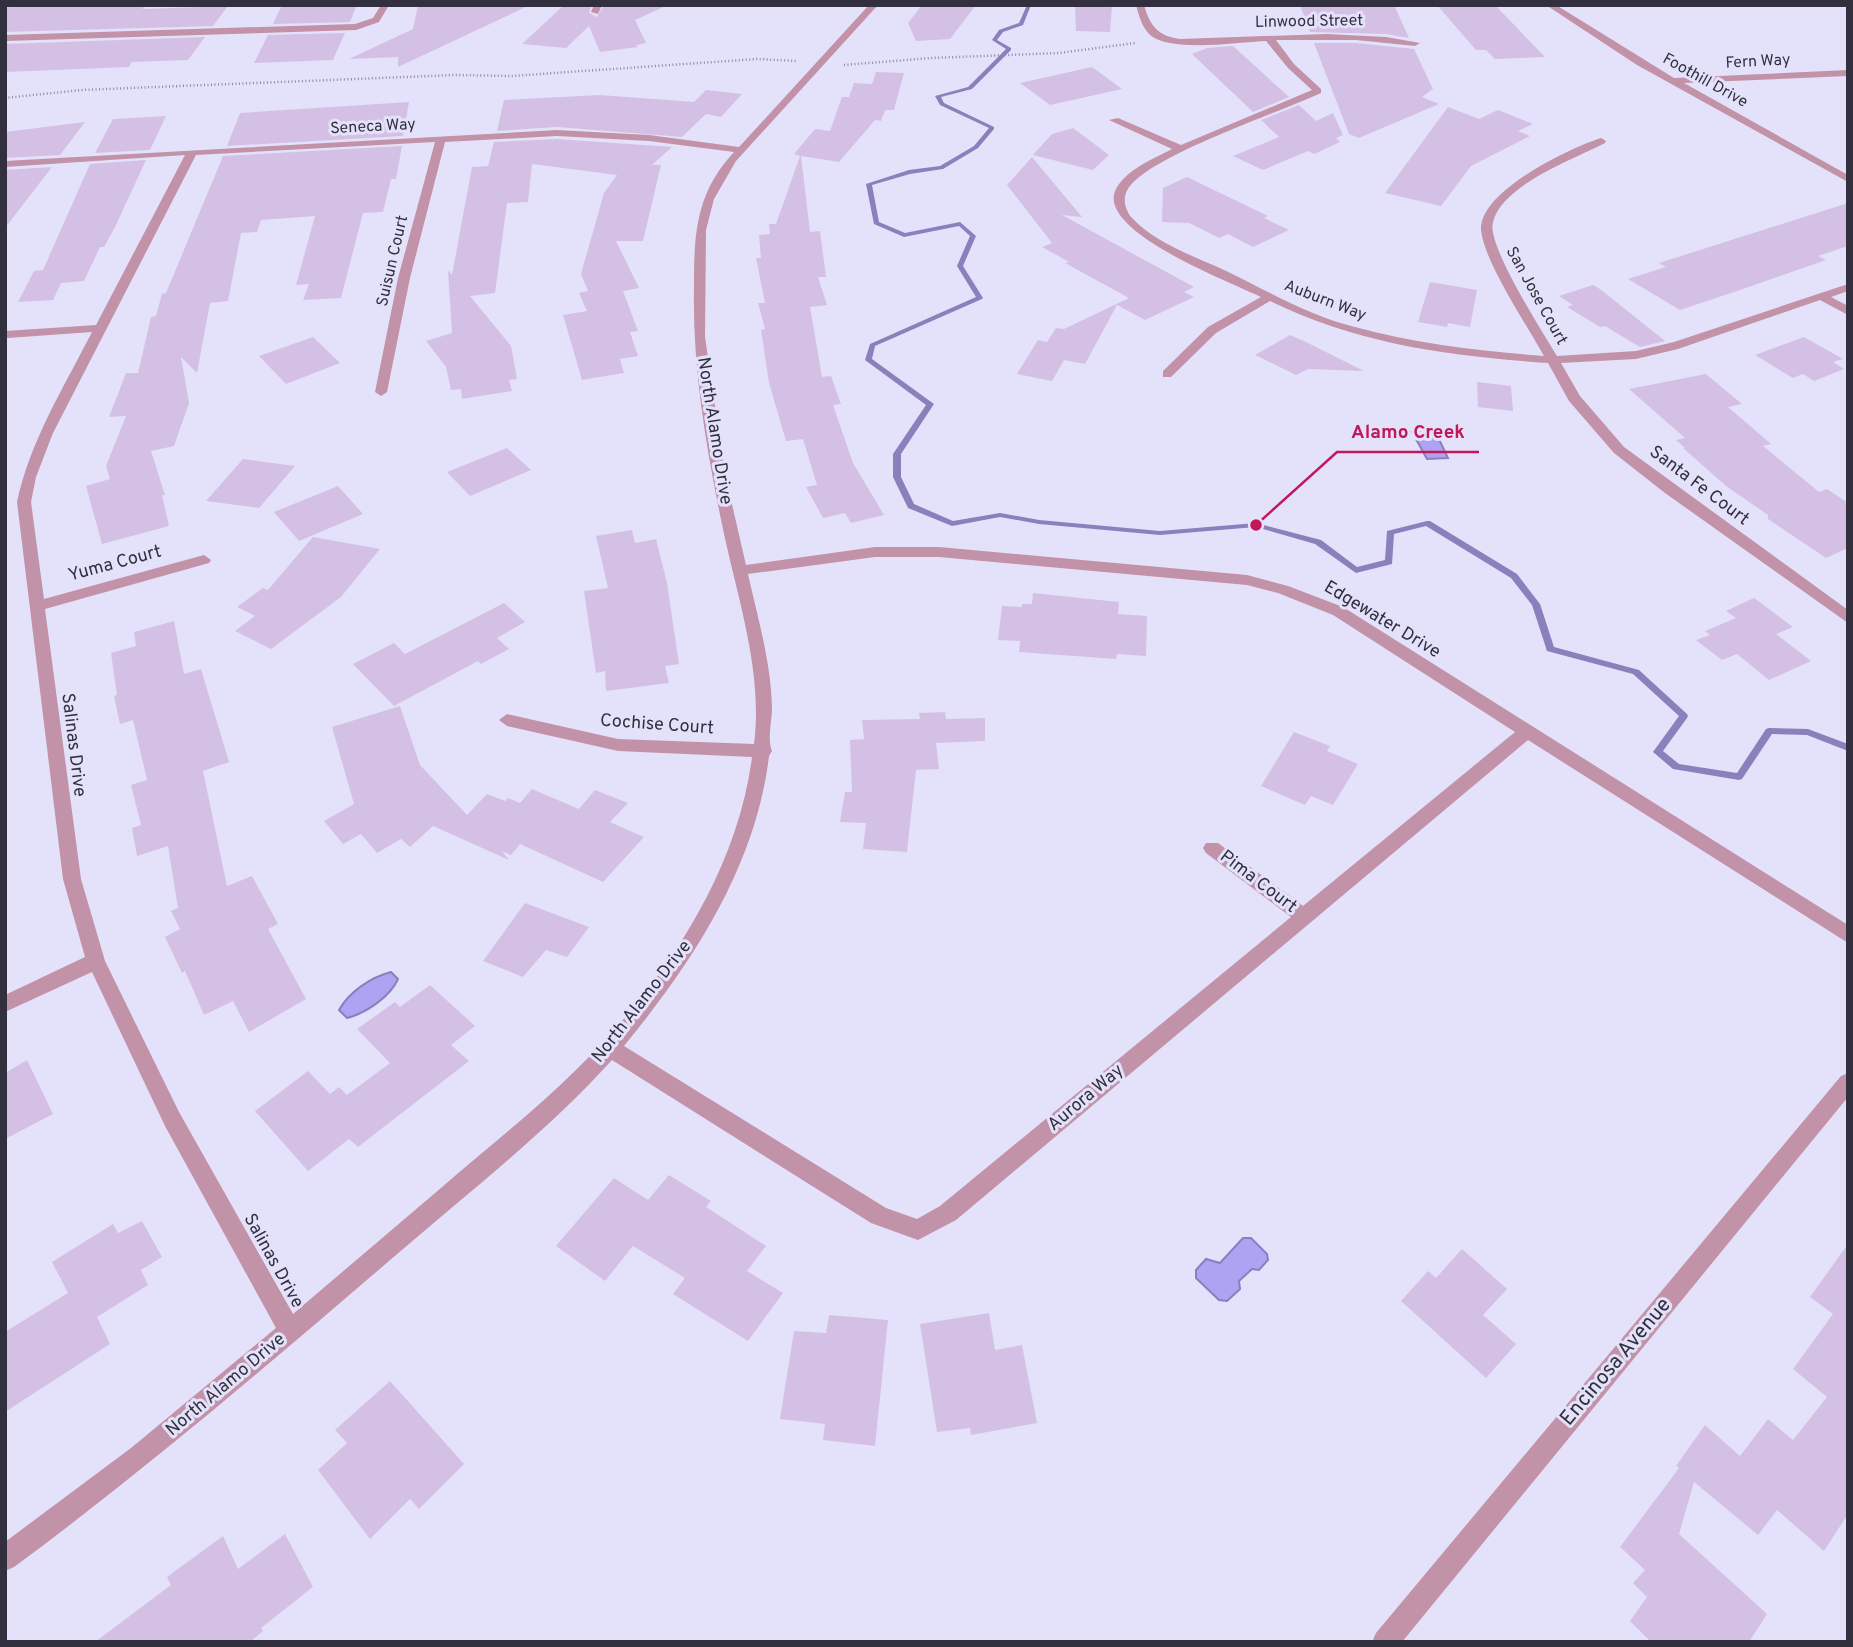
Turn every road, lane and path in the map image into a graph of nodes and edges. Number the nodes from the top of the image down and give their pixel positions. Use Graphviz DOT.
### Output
graph roads {
  1 [pos="385,5"];
  2 [pos="874,5"];
  3 [pos="1140,5"];
  4 [pos="1550,5"];
  5 [pos="5,38"];
  6 [pos="1269,38"];
  7 [pos="1161,40"];
  8 [pos="1415,43"];
  9 [pos="821,64"];
  10 [pos="1848,73"];
  11 [pos="1671,81"];
  12 [pos="5,98"];
  13 [pos="1114,120"];
  14 [pos="441,139"];
  15 [pos="1601,141"];
  16 [pos="1181,149"];
  17 [pos="742,150"];
  18 [pos="192,152"];
  19 [pos="5,164"];
  20 [pos="1848,179"];
  21 [pos="1848,287"];
  22 [pos="1821,296"];
  23 [pos="1269,297"];
  24 [pos="1848,312"];
  25 [pos="99,328"];
  26 [pos="8,334"];
  27 [pos="1554,360"];
  28 [pos="1167,374"];
  29 [pos="381,392"];
  30 [pos="204,560"];
  31 [pos="741,570"];
  32 [pos="36,606"];
  33 [pos="1848,618"];
  34 [pos="508,720"];
  35 [pos="1526,732"];
  36 [pos="764,751"];
  37 [pos="1212,848"];
  38 [pos="1304,917"];
  39 [pos="1848,935"];
  40 [pos="96,961"];
  41 [pos="5,1004"];
  42 [pos="611,1048"];
  43 [pos="1848,1082"];
  44 [pos="290,1332"];
  45 [pos="5,1558"];
  46 [pos="1385,1642"];
  1 -- 5 [label="street"];
  2 -- 9 [label="street, North Alamo Drive"];
  3 -- 7 [label="street"];
  4 -- 11 [label="street, Foothill Drive"];
  6 -- 7 [label="street, Linwood Street"];
  6 -- 8 [label="street, Linwood Street"];
  6 -- 16 [label="street, Auburn Way"];
  7 -- 9 [label="path"];
  9 -- 12 [label="path"];
  9 -- 17 [label="street, North Alamo Drive"];
  10 -- 11 [label="street, Fern Way"];
  11 -- 20 [label="street, Foothill Drive"];
  13 -- 16 [label="street"];
  14 -- 17 [label="street, Seneca Way"];
  14 -- 18 [label="street, Seneca Way"];
  14 -- 29 [label="street, Suisun Court"];
  15 -- 27 [label="street, San Jose Court"];
  16 -- 23 [label="street, Auburn Way"];
  17 -- 31 [label="street, North Alamo Drive"];
  18 -- 19 [label="street, Seneca Way"];
  18 -- 25 [label="street, Salinas Drive"];
  21 -- 22 [label="street, Auburn Way"];
  22 -- 24 [label="street"];
  22 -- 27 [label="street, Auburn Way"];
  23 -- 27 [label="street, Auburn Way"];
  23 -- 28 [label="street"];
  25 -- 26 [label="street"];
  25 -- 32 [label="street, Salinas Drive"];
  27 -- 33 [label="street, Santa Fe Court"];
  30 -- 32 [label="street, Yuma Court"];
  31 -- 35 [label="street, Edgewater Drive"];
  31 -- 36 [label="street, North Alamo Drive"];
  32 -- 40 [label="street, Salinas Drive"];
  34 -- 36 [label="street, Cochise Court"];
  35 -- 38 [label="street, Aurora Way"];
  35 -- 39 [label="street, Edgewater Drive"];
  36 -- 42 [label="street, North Alamo Drive"];
  37 -- 38 [label="street, Pima Court"];
  38 -- 42 [label="street, Aurora Way"];
  40 -- 41 [label="street"];
  40 -- 44 [label="street, Salinas Drive"];
  42 -- 44 [label="street, North Alamo Drive"];
  43 -- 46 [label="street, Encinosa Avenue"];
  44 -- 45 [label="street, North Alamo Drive"];
}
